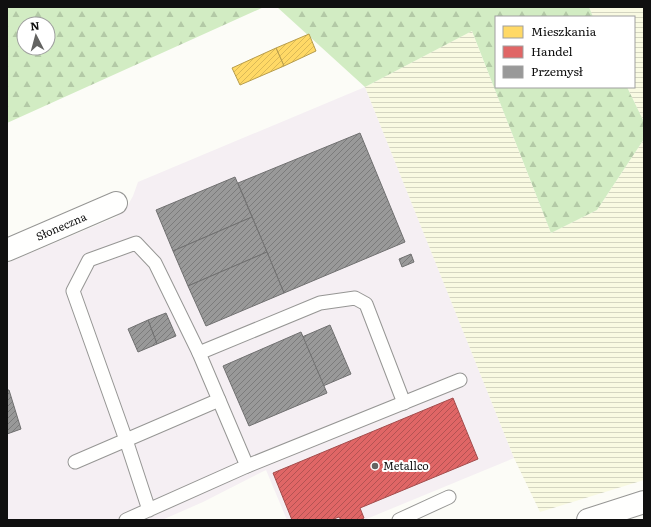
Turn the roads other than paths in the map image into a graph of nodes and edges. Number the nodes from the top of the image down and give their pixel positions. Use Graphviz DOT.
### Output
graph roads {
  1 [pos="116,203"];
  2 [pos="7,250"];
  3 [pos="199,353"];
  4 [pos="460,380"];
  5 [pos="219,400"];
  6 [pos="404,403"];
  7 [pos="126,440"];
  8 [pos="75,462"];
  9 [pos="247,466"];
  10 [pos="449,497"];
  11 [pos="644,502"];
  12 [pos="149,510"];
  13 [pos="126,520"];
  14 [pos="399,520"];
  15 [pos="588,520"];
  1 -- 2 [label="street, Słoneczna"];
  3 -- 5 [label="lane"];
  3 -- 6 [label="lane"];
  3 -- 7 [label="lane"];
  4 -- 6 [label="lane"];
  5 -- 7 [label="lane"];
  5 -- 9 [label="lane"];
  6 -- 9 [label="lane"];
  7 -- 8 [label="lane"];
  7 -- 12 [label="lane"];
  9 -- 12 [label="lane"];
  10 -- 14 [label="lane"];
  11 -- 15 [label="street"];
  12 -- 13 [label="lane"];
}
